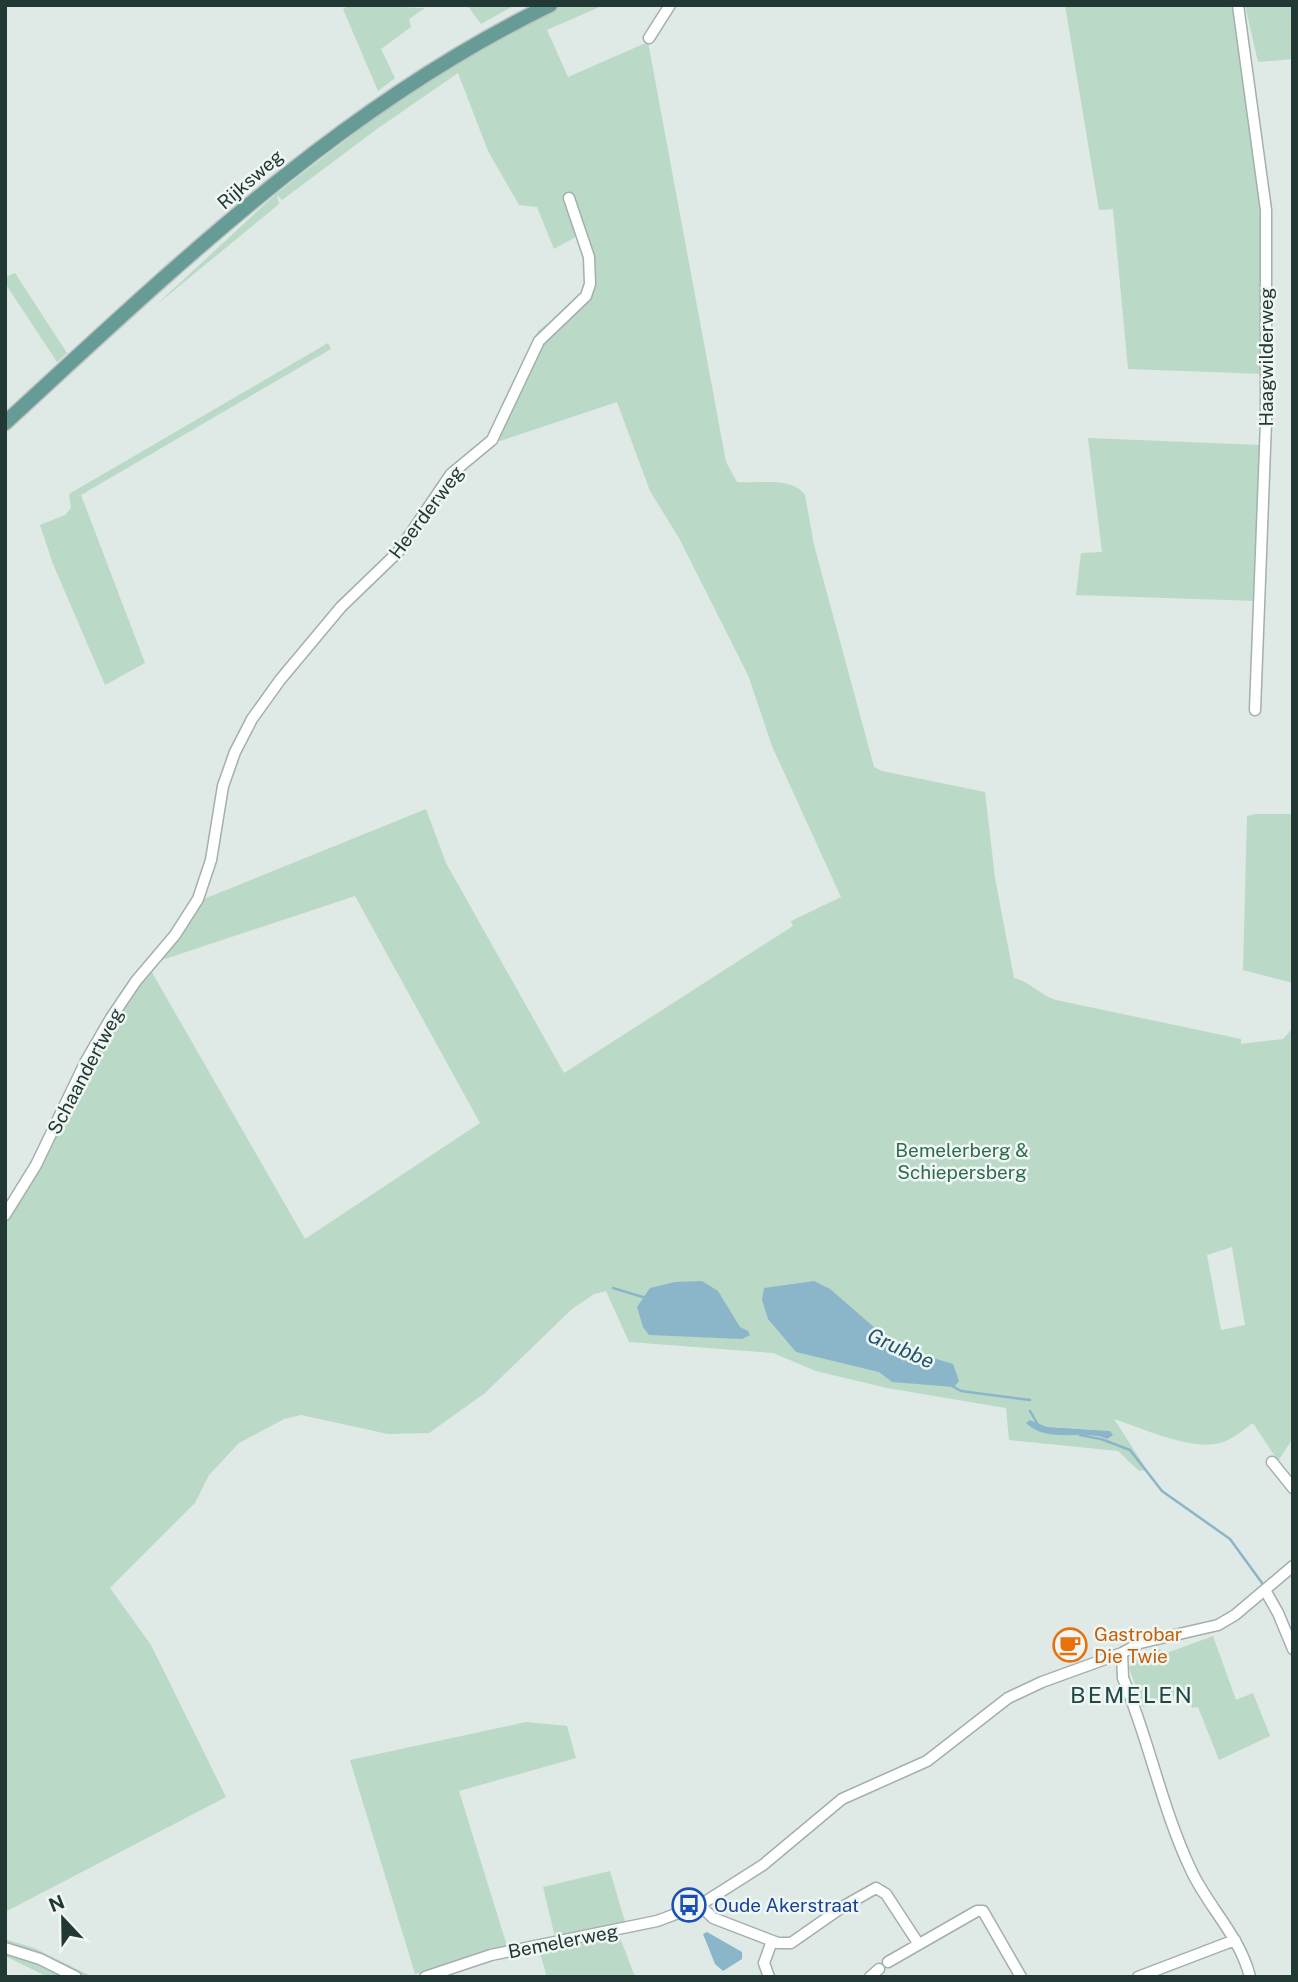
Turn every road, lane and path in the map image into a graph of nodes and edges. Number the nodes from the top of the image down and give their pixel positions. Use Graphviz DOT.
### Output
graph roads {
  1 [pos="550,5"];
  2 [pos="670,5"];
  3 [pos="1238,5"];
  4 [pos="649,38"];
  5 [pos="569,198"];
  6 [pos="5,423"];
  7 [pos="1255,710"];
  8 [pos="198,899"];
  9 [pos="5,1215"];
  10 [pos="1272,1462"];
  11 [pos="1293,1488"];
  12 [pos="1293,1566"];
  13 [pos="1265,1590"];
  14 [pos="1293,1649"];
  15 [pos="1122,1653"];
  16 [pos="1101,1662"];
  17 [pos="1123,1678"];
  18 [pos="700,1905"];
  19 [pos="1235,1940"];
  20 [pos="772,1941"];
  21 [pos="918,1943"];
  22 [pos="5,1948"];
  23 [pos="879,1969"];
  24 [pos="76,1977"];
  25 [pos="425,1977"];
  26 [pos="769,1977"];
  27 [pos="1021,1977"];
  28 [pos="1138,1977"];
  29 [pos="1250,1977"];
  1 -- 6 [label="main road, Rijksweg"];
  2 -- 4 [label="street"];
  3 -- 7 [label="street, Haagwilderweg"];
  5 -- 8 [label="street, Heerderweg"];
  8 -- 9 [label="street, Schaandertweg"];
  10 -- 11 [label="street"];
  12 -- 13 [label="street"];
  13 -- 14 [label="street"];
  13 -- 15 [label="street"];
  15 -- 16 [label="street"];
  15 -- 17 [label="street"];
  16 -- 17 [label="street"];
  16 -- 18 [label="street"];
  17 -- 19 [label="street"];
  18 -- 20 [label="street"];
  18 -- 25 [label="street, Bemelerweg"];
  19 -- 28 [label="street"];
  19 -- 29 [label="street"];
  20 -- 21 [label="street"];
  20 -- 26 [label="street"];
  21 -- 23 [label="street"];
  21 -- 27 [label="street"];
  22 -- 24 [label="street"];
}
